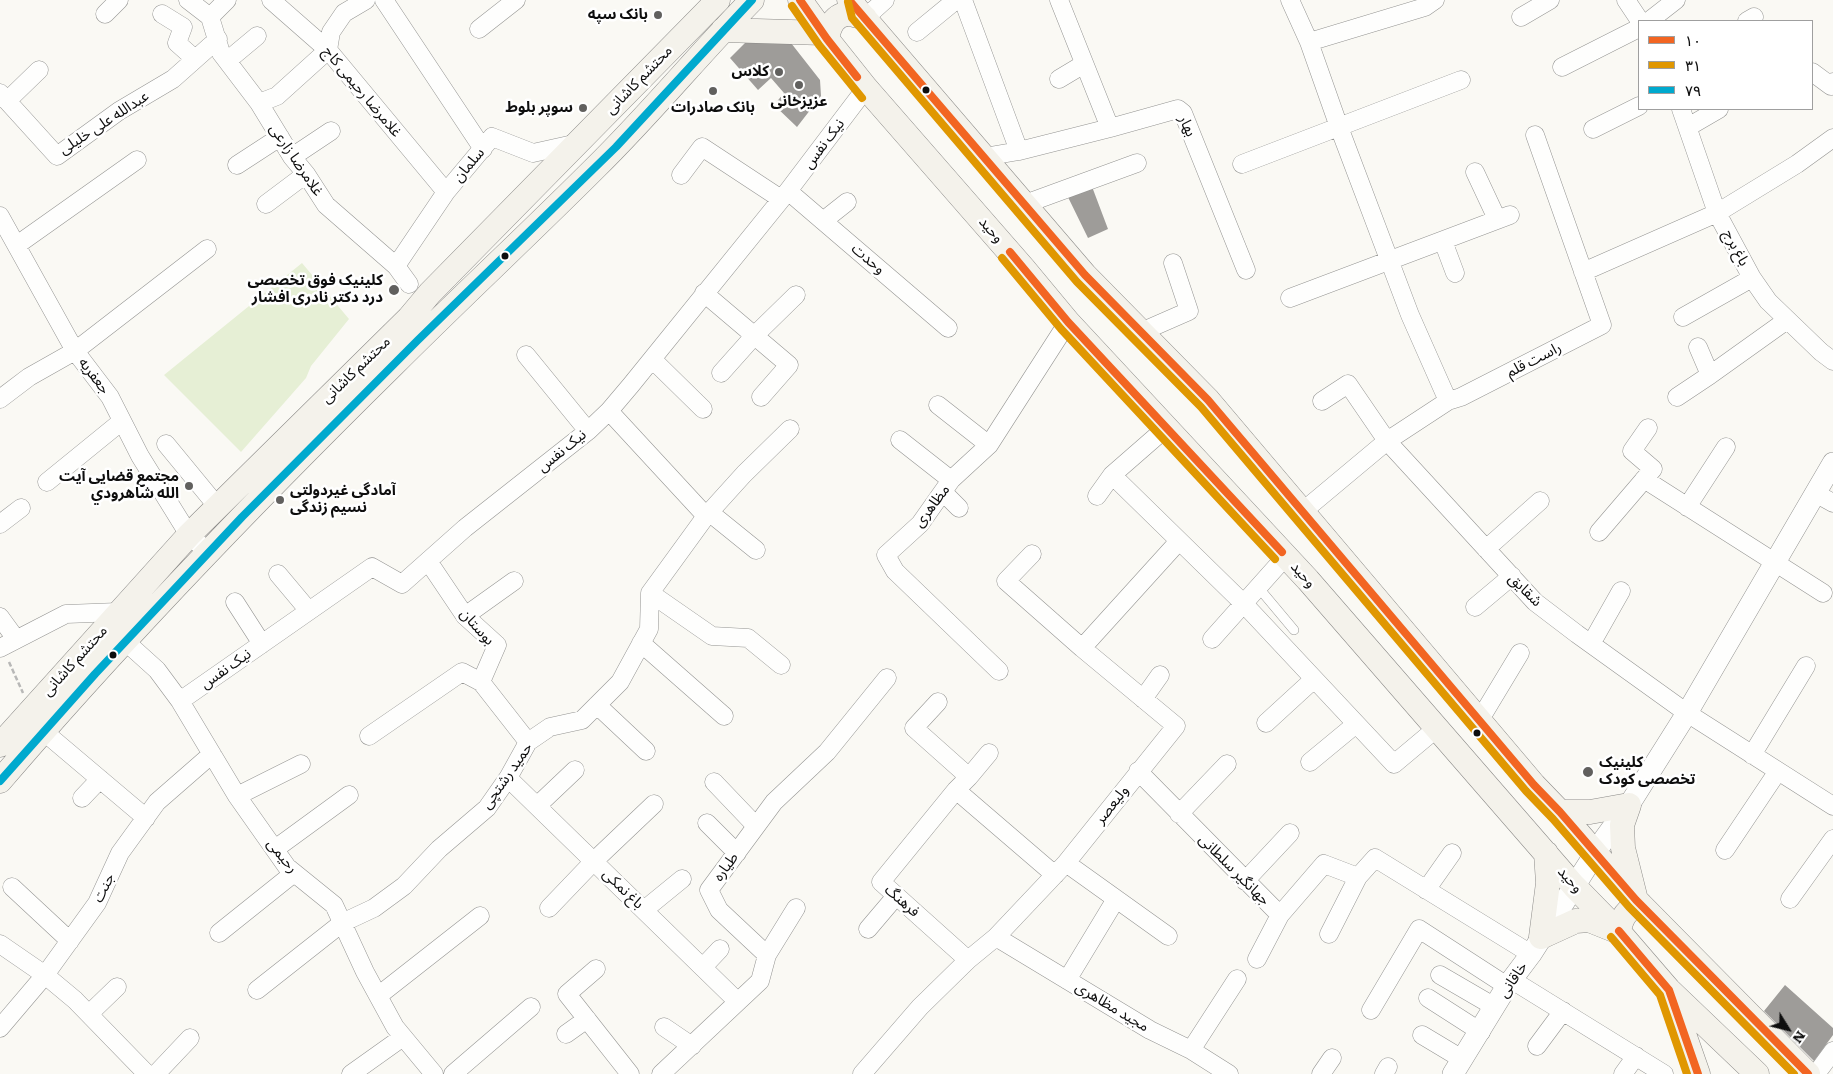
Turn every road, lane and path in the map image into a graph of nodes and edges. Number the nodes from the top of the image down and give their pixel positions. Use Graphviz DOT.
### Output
graph roads {
  1 [pos="119,0"];
  2 [pos="188,0"];
  3 [pos="227,0"];
  4 [pos="271,0"];
  5 [pos="366,0"];
  6 [pos="384,0"];
  7 [pos="516,0"];
  8 [pos="752,0"];
  9 [pos="800,0"];
  10 [pos="885,0"];
  11 [pos="956,0"];
  12 [pos="963,0"];
  13 [pos="1059,0"];
  14 [pos="1290,0"];
  15 [pos="1434,0"];
  16 [pos="1550,0"];
  17 [pos="1626,0"];
  18 [pos="1676,0"];
  19 [pos="711,3"];
  20 [pos="858,8"];
  21 [pos="105,14"];
  22 [pos="162,14"];
  23 [pos="210,17"];
  24 [pos="1522,17"];
  25 [pos="1639,20"];
  26 [pos="1650,20"];
  27 [pos="1638,28"];
  28 [pos="480,29"];
  29 [pos="723,30"];
  30 [pos="917,32"];
  31 [pos="257,36"];
  32 [pos="825,36"];
  33 [pos="218,39"];
  34 [pos="1309,42"];
  35 [pos="328,50"];
  36 [pos="195,59"];
  37 [pos="227,61"];
  38 [pos="1084,64"];
  39 [pos="1562,66"];
  40 [pos="39,70"];
  41 [pos="1813,73"];
  42 [pos="1059,79"];
  43 [pos="1462,80"];
  44 [pos="1833,82"];
  45 [pos="866,88"];
  46 [pos="4,97"];
  47 [pos="258,103"];
  48 [pos="1638,106"];
  49 [pos="1682,110"];
  50 [pos="1717,110"];
  51 [pos="1339,127"];
  52 [pos="1688,127"];
  53 [pos="1110,128"];
  54 [pos="1593,129"];
  55 [pos="331,132"];
  56 [pos="1535,135"];
  57 [pos="280,136"];
  58 [pos="1833,138"];
  59 [pos="578,143"];
  60 [pos="482,149"];
  61 [pos="1019,151"];
  62 [pos="292,157"];
  63 [pos="984,157"];
  64 [pos="137,160"];
  65 [pos="1137,163"];
  66 [pos="1242,164"];
  67 [pos="237,165"];
  68 [pos="1475,172"];
  69 [pos="306,174"];
  70 [pos="681,175"];
  71 [pos="545,178"];
  72 [pos="446,192"];
  73 [pos="784,195"];
  74 [pos="562,200"];
  75 [pos="846,202"];
  76 [pos="266,204"];
  77 [pos="1025,204"];
  78 [pos="1717,213"];
  79 [pos="1,219"];
  80 [pos="823,221"];
  81 [pos="1443,241"];
  82 [pos="16,246"];
  83 [pos="207,249"];
  84 [pos="1389,261"];
  85 [pos="1173,262"];
  86 [pos="396,266"];
  87 [pos="1246,270"];
  88 [pos="1583,272"];
  89 [pos="1455,273"];
  90 [pos="1752,278"];
  91 [pos="420,289"];
  92 [pos="704,293"];
  93 [pos="796,296"];
  94 [pos="1290,298"];
  95 [pos="1682,317"];
  96 [pos="1787,320"];
  97 [pos="1068,322"];
  98 [pos="948,328"];
  99 [pos="1141,332"];
  100 [pos="754,336"];
  101 [pos="1698,347"];
  102 [pos="75,351"];
  103 [pos="526,354"];
  104 [pos="652,359"];
  105 [pos="1833,361"];
  106 [pos="721,373"];
  107 [pos="1710,375"];
  108 [pos="761,397"];
  109 [pos="1677,397"];
  110 [pos="0,400"];
  111 [pos="1322,401"];
  112 [pos="1448,401"];
  113 [pos="938,405"];
  114 [pos="703,409"];
  115 [pos="609,411"];
  116 [pos="122,421"];
  117 [pos="1167,427"];
  118 [pos="1648,428"];
  119 [pos="790,429"];
  120 [pos="588,431"];
  121 [pos="900,440"];
  122 [pos="1387,441"];
  123 [pos="166,444"];
  124 [pos="989,445"];
  125 [pos="1726,447"];
  126 [pos="1833,463"];
  127 [pos="1112,475"];
  128 [pos="1644,479"];
  129 [pos="47,482"];
  130 [pos="948,487"];
  131 [pos="1097,496"];
  132 [pos="1824,498"];
  133 [pos="1540,501"];
  134 [pos="217,506"];
  135 [pos="1687,507"];
  136 [pos="21,508"];
  137 [pos="959,508"];
  138 [pos="1302,512"];
  139 [pos="707,514"];
  140 [pos="0,524"];
  141 [pos="1600,532"];
  142 [pos="188,535"];
  143 [pos="1179,541"];
  144 [pos="1486,549"];
  145 [pos="756,550"];
  146 [pos="208,552"];
  147 [pos="1032,554"];
  148 [pos="1286,556"];
  149 [pos="428,561"];
  150 [pos="1774,562"];
  151 [pos="278,574"];
  152 [pos="1512,576"];
  153 [pos="514,581"];
  154 [pos="1258,587"];
  155 [pos="1621,591"];
  156 [pos="650,592"];
  157 [pos="1823,593"];
  158 [pos="235,602"];
  159 [pos="1244,604"];
  160 [pos="1476,607"];
  161 [pos="309,611"];
  162 [pos="465,616"];
  163 [pos="0,617"];
  164 [pos="116,626"];
  165 [pos="1294,630"];
  166 [pos="1212,639"];
  167 [pos="641,643"];
  168 [pos="6,644"];
  169 [pos="262,644"];
  170 [pos="1590,644"];
  171 [pos="1082,648"];
  172 [pos="1520,653"];
  173 [pos="781,665"];
  174 [pos="1806,666"];
  175 [pos="999,671"];
  176 [pos="1160,675"];
  177 [pos="887,678"];
  178 [pos="1314,679"];
  179 [pos="481,682"];
  180 [pos="1143,699"];
  181 [pos="180,701"];
  182 [pos="938,702"];
  183 [pos="597,705"];
  184 [pos="31,710"];
  185 [pos="1687,713"];
  186 [pos="724,716"];
  187 [pos="1479,721"];
  188 [pos="1266,723"];
  189 [pos="1356,724"];
  190 [pos="1437,728"];
  191 [pos="43,731"];
  192 [pos="369,736"];
  193 [pos="528,742"];
  194 [pos="0,745"];
  195 [pos="646,751"];
  196 [pos="989,753"];
  197 [pos="212,754"];
  198 [pos="1752,754"];
  199 [pos="1310,762"];
  200 [pos="300,764"];
  201 [pos="1227,764"];
  202 [pos="575,770"];
  203 [pos="1138,771"];
  204 [pos="1778,771"];
  205 [pos="969,777"];
  206 [pos="508,778"];
  207 [pos="100,779"];
  208 [pos="0,781"];
  209 [pos="714,782"];
  210 [pos="1534,785"];
  211 [pos="956,790"];
  212 [pos="349,795"];
  213 [pos="237,796"];
  214 [pos="82,798"];
  215 [pos="654,804"];
  216 [pos="1629,805"];
  217 [pos="537,806"];
  218 [pos="1833,806"];
  219 [pos="1506,810"];
  220 [pos="1560,812"];
  221 [pos="1179,814"];
  222 [pos="146,818"];
  223 [pos="707,823"];
  224 [pos="756,826"];
  225 [pos="1290,833"];
  226 [pos="1833,839"];
  227 [pos="275,850"];
  228 [pos="1725,850"];
  229 [pos="737,853"];
  230 [pos="1452,853"];
  231 [pos="1546,853"];
  232 [pos="1596,854"];
  233 [pos="594,861"];
  234 [pos="1060,869"];
  235 [pos="294,873"];
  236 [pos="1358,877"];
  237 [pos="682,879"];
  238 [pos="1245,881"];
  239 [pos="1574,886"];
  240 [pos="12,887"];
  241 [pos="1426,890"];
  242 [pos="896,896"];
  243 [pos="1116,899"];
  244 [pos="1790,899"];
  245 [pos="1638,902"];
  246 [pos="549,908"];
  247 [pos="796,908"];
  248 [pos="644,910"];
  249 [pos="480,916"];
  250 [pos="1280,916"];
  251 [pos="342,923"];
  252 [pos="868,929"];
  253 [pos="1619,932"];
  254 [pos="219,934"];
  255 [pos="1329,934"];
  256 [pos="1168,936"];
  257 [pos="996,937"];
  258 [pos="70,941"];
  259 [pos="0,944"];
  260 [pos="1536,946"];
  261 [pos="720,949"];
  262 [pos="767,954"];
  263 [pos="1257,959"];
  264 [pos="968,960"];
  265 [pos="702,967"];
  266 [pos="596,969"];
  267 [pos="45,975"];
  268 [pos="1440,975"];
  269 [pos="1238,979"];
  270 [pos="1067,980"];
  271 [pos="1510,983"];
  272 [pos="117,987"];
  273 [pos="257,990"];
  274 [pos="1669,990"];
  275 [pos="378,996"];
  276 [pos="1428,998"];
  277 [pos="737,1001"];
  278 [pos="531,1008"];
  279 [pos="1495,1008"];
  280 [pos="1371,1010"];
  281 [pos="1562,1011"];
  282 [pos="89,1014"];
  283 [pos="3,1017"];
  284 [pos="587,1019"];
  285 [pos="664,1027"];
  286 [pos="1481,1032"];
  287 [pos="566,1034"];
  288 [pos="1422,1036"];
  289 [pos="403,1037"];
  290 [pos="190,1038"];
  291 [pos="692,1046"];
  292 [pos="1537,1046"];
  293 [pos="1191,1050"];
  294 [pos="1833,1051"];
  295 [pos="1636,1056"];
  296 [pos="1332,1058"];
  297 [pos="1457,1067"];
  298 [pos="147,1074"];
  299 [pos="156,1074"];
  300 [pos="351,1074"];
  301 [pos="434,1074"];
  302 [pos="453,1074"];
  303 [pos="630,1074"];
  304 [pos="662,1074"];
  305 [pos="862,1074"];
  306 [pos="1229,1074"];
  307 [pos="1321,1074"];
  308 [pos="1623,1074"];
  309 [pos="1664,1074"];
  310 [pos="1698,1074"];
  311 [pos="1757,1074"];
  312 [pos="1808,1074"];
  313 [pos="1816,1074"];
  1 -- 21 [label="street"];
  2 -- 23 [label="street"];
  3 -- 23 [label="street"];
  4 -- 35 [label="street, غلامرضا رحیمی کاج"];
  5 -- 35 [label="street"];
  6 -- 60 [label="street"];
  7 -- 28 [label="street"];
  8 -- 29 [label="main road, محتشم کاشانی"];
  9 -- 32 [label="main road, وحید"];
  10 -- 20 [label="street"];
  11 -- 30 [label="street"];
  12 -- 61 [label="street"];
  13 -- 38 [label="street"];
  14 -- 34 [label="street"];
  15 -- 34 [label="street"];
  16 -- 24 [label="street"];
  17 -- 25 [label="street"];
  18 -- 26 [label="street"];
  19 -- 59 [label="main road, محتشم کاشانی"];
  20 -- 32 [label="main road"];
  20 -- 63 [label="main road"];
  22 -- 36 [label="street"];
  23 -- 33 [label="street, غلامرضا زارعی"];
  27 -- 39 [label="street"];
  29 -- 32 [label="main road"];
  29 -- 74 [label="main road, محتشم کاشانی"];
  31 -- 37 [label="street"];
  32 -- 45 [label="main road, وحید"];
  33 -- 36 [label="street, عبدالله علی خلیلی"];
  33 -- 37 [label="street, غلامرضا زارعی"];
  34 -- 51 [label="street"];
  35 -- 47 [label="street"];
  35 -- 72 [label="street, غلامرضا رحیمی کاج"];
  36 -- 46 [label="street, عبدالله علی خلیلی"];
  37 -- 47 [label="street, غلامرضا زارعی"];
  38 -- 42 [label="street"];
  38 -- 53 [label="street"];
  40 -- 46 [label="street"];
  41 -- 44 [label="street"];
  43 -- 51 [label="street"];
  45 -- 73 [label="street, نیک نفس"];
  45 -- 97 [label="main road, وحید"];
  47 -- 57 [label="street, غلامرضا زارعی"];
  48 -- 54 [label="street"];
  49 -- 52 [label="street, باغ برج"];
  50 -- 52 [label="street"];
  51 -- 66 [label="street"];
  51 -- 84 [label="street"];
  52 -- 78 [label="street, باغ برج"];
  53 -- 61 [label="street, بهار"];
  53 -- 87 [label="street, بهار"];
  55 -- 62 [label="street"];
  56 -- 88 [label="street"];
  57 -- 62 [label="street, غلامرضا زارعی"];
  57 -- 67 [label="street"];
  58 -- 78 [label="street"];
  59 -- 60 [label="street, سلمان"];
  59 -- 71 [label="main road, محتشم کاشانی"];
  60 -- 72 [label="street, سلمان"];
  61 -- 63 [label="street, بهار"];
  62 -- 69 [label="street, غلامرضا زارعی"];
  63 -- 77 [label="main road"];
  64 -- 82 [label="street"];
  65 -- 77 [label="street"];
  68 -- 81 [label="street"];
  69 -- 76 [label="street"];
  69 -- 86 [label="street, غلامرضا زارعی"];
  70 -- 73 [label="street, وحدت"];
  71 -- 74 [label="main road"];
  71 -- 91 [label="main road, محتشم کاشانی"];
  72 -- 86 [label="street, سلمان"];
  73 -- 80 [label="street, وحدت"];
  73 -- 92 [label="street, نیک نفس"];
  74 -- 146 [label="main road, محتشم کاشانی"];
  75 -- 80 [label="street"];
  77 -- 99 [label="main road"];
  78 -- 88 [label="street"];
  78 -- 90 [label="street, باغ برج"];
  79 -- 82 [label="street, جعفریه"];
  80 -- 98 [label="street, وحدت"];
  81 -- 84 [label="street"];
  81 -- 89 [label="street"];
  82 -- 102 [label="street, جعفریه"];
  83 -- 102 [label="street"];
  84 -- 94 [label="street"];
  84 -- 112 [label="street"];
  85 -- 99 [label="street"];
  86 -- 91 [label="street, غلامرضا زارعی"];
  88 -- 112 [label="street, راست قلم"];
  90 -- 95 [label="street"];
  90 -- 96 [label="street, باغ برج"];
  91 -- 134 [label="main road, محتشم کاشانی"];
  92 -- 100 [label="street"];
  92 -- 104 [label="street, نیک نفس"];
  93 -- 100 [label="street"];
  96 -- 105 [label="street, باغ برج"];
  96 -- 107 [label="street"];
  97 -- 117 [label="main road, وحید"];
  97 -- 124 [label="street, مظاهری"];
  99 -- 138 [label="main road"];
  100 -- 106 [label="street"];
  100 -- 108 [label="street"];
  101 -- 107 [label="street"];
  102 -- 110 [label="street"];
  102 -- 116 [label="street, جعفریه"];
  103 -- 120 [label="street"];
  104 -- 114 [label="street"];
  104 -- 115 [label="street, نیک نفس"];
  107 -- 109 [label="street"];
  111 -- 122 [label="street, شقایق"];
  112 -- 122 [label="street, راست قلم"];
  113 -- 124 [label="street"];
  115 -- 120 [label="street, نیک نفس"];
  115 -- 139 [label="street"];
  116 -- 129 [label="street"];
  116 -- 142 [label="street, جعفریه"];
  117 -- 127 [label="street"];
  117 -- 148 [label="main road, وحید"];
  118 -- 128 [label="street"];
  119 -- 139 [label="street"];
  120 -- 149 [label="street, نیک نفس"];
  121 -- 130 [label="street"];
  122 -- 138 [label="street, راست قلم"];
  122 -- 144 [label="street, شقایق"];
  123 -- 134 [label="street"];
  124 -- 130 [label="street, مظاهری"];
  125 -- 135 [label="street"];
  126 -- 132 [label="street, خاقانی"];
  127 -- 131 [label="street"];
  127 -- 143 [label="street"];
  128 -- 135 [label="street"];
  128 -- 141 [label="street"];
  130 -- 137 [label="street"];
  130 -- 175 [label="street, مظاهری"];
  132 -- 150 [label="street, خاقانی"];
  133 -- 144 [label="street"];
  134 -- 142 [label="main road, محتشم کاشانی"];
  135 -- 150 [label="street"];
  136 -- 140 [label="street"];
  138 -- 187 [label="main road"];
  139 -- 145 [label="street"];
  139 -- 156 [label="street"];
  142 -- 146 [label="street, جعفریه"];
  142 -- 164 [label="main road, محتشم کاشانی"];
  143 -- 159 [label="street"];
  143 -- 171 [label="street"];
  144 -- 152 [label="street, شقایق"];
  146 -- 164 [label="main road, محتشم کاشانی"];
  147 -- 171 [label="street, ولیعصر"];
  148 -- 154 [label="street"];
  148 -- 190 [label="main road, وحید"];
  149 -- 161 [label="street, نیک نفس"];
  149 -- 162 [label="street, بوستان"];
  150 -- 157 [label="street"];
  150 -- 185 [label="street, خاقانی"];
  151 -- 161 [label="street"];
  152 -- 160 [label="street"];
  152 -- 170 [label="street, شقایق"];
  153 -- 162 [label="street"];
  154 -- 159 [label="street"];
  154 -- 165 [label="lane"];
  155 -- 170 [label="street"];
  156 -- 167 [label="street, حمید رشتچی"];
  156 -- 173 [label="street"];
  158 -- 169 [label="street"];
  159 -- 166 [label="street"];
  159 -- 178 [label="street"];
  161 -- 169 [label="street, نیک نفس"];
  162 -- 179 [label="street, بوستان"];
  163 -- 168 [label="street"];
  164 -- 168 [label="street"];
  164 -- 181 [label="street, رحیمی"];
  164 -- 184 [label="main road, محتشم کاشانی"];
  164 -- 191 [label="main road, محتشم کاشانی"];
  167 -- 183 [label="street, حمید رشتچی"];
  167 -- 186 [label="street"];
  168 -- 184 [label="path"];
  169 -- 181 [label="street, نیک نفس"];
  170 -- 185 [label="street, شقایق"];
  171 -- 180 [label="street, ولیعصر"];
  172 -- 187 [label="street"];
  174 -- 198 [label="street"];
  176 -- 180 [label="street"];
  177 -- 224 [label="street, طیاره"];
  178 -- 188 [label="street"];
  178 -- 189 [label="street"];
  179 -- 192 [label="street"];
  179 -- 193 [label="street"];
  180 -- 203 [label="street, ولیعصر"];
  181 -- 197 [label="street, رحیمی"];
  182 -- 205 [label="street"];
  183 -- 193 [label="street, حمید رشتچی"];
  183 -- 195 [label="street"];
  184 -- 194 [label="main road, محتشم کاشانی"];
  185 -- 198 [label="street, شقایق"];
  185 -- 216 [label="street, خاقانی"];
  187 -- 210 [label="main road"];
  189 -- 190 [label="street"];
  189 -- 199 [label="street"];
  190 -- 219 [label="main road, وحید"];
  191 -- 207 [label="street"];
  191 -- 208 [label="main road, محتشم کاشانی"];
  193 -- 206 [label="street, حمید رشتچی"];
  196 -- 205 [label="street"];
  197 -- 213 [label="street, رحیمی"];
  197 -- 222 [label="street, جنت"];
  198 -- 204 [label="street, شقایق"];
  200 -- 213 [label="street"];
  201 -- 221 [label="street"];
  202 -- 217 [label="street"];
  203 -- 221 [label="street, جهانگیر سلطانی"];
  203 -- 234 [label="street, ولیعصر"];
  204 -- 218 [label="street, شقایق"];
  204 -- 228 [label="street"];
  205 -- 211 [label="street"];
  206 -- 217 [label="street, باغ نمکی"];
  206 -- 251 [label="street, حمید رشتچی"];
  207 -- 214 [label="street"];
  207 -- 222 [label="street"];
  209 -- 224 [label="street"];
  210 -- 219 [label="main road"];
  210 -- 220 [label="main road"];
  211 -- 234 [label="street"];
  211 -- 242 [label="street, فرهنگ"];
  212 -- 227 [label="street"];
  213 -- 227 [label="street, رحیمی"];
  215 -- 233 [label="street"];
  216 -- 220 [label="main road"];
  216 -- 232 [label="street, خاقانی"];
  216 -- 245 [label="main road"];
  217 -- 233 [label="street, باغ نمکی"];
  219 -- 231 [label="main road, وحید"];
  220 -- 232 [label="main road"];
  221 -- 238 [label="street, جهانگیر سلطانی"];
  222 -- 258 [label="street, جنت"];
  223 -- 229 [label="street"];
  224 -- 229 [label="street, طیاره"];
  225 -- 238 [label="street"];
  226 -- 244 [label="street"];
  227 -- 235 [label="street, رحیمی"];
  229 -- 262 [label="street, طیاره"];
  230 -- 241 [label="street"];
  231 -- 239 [label="main road, وحید"];
  231 -- 260 [label="main road"];
  232 -- 239 [label="street, خاقانی"];
  232 -- 245 [label="main road"];
  233 -- 246 [label="street"];
  233 -- 248 [label="street, باغ نمکی"];
  234 -- 243 [label="street"];
  234 -- 257 [label="street, ولیعصر"];
  235 -- 251 [label="street, رحیمی"];
  235 -- 254 [label="street"];
  236 -- 241 [label="street"];
  236 -- 250 [label="street, جهانگیر سلطانی"];
  236 -- 255 [label="street"];
  237 -- 248 [label="street"];
  238 -- 250 [label="street, جهانگیر سلطانی"];
  239 -- 253 [label="main road, وحید"];
  239 -- 260 [label="street, خاقانی"];
  240 -- 258 [label="street"];
  241 -- 260 [label="street"];
  242 -- 252 [label="street"];
  242 -- 264 [label="street, فرهنگ"];
  243 -- 256 [label="street"];
  243 -- 270 [label="street"];
  245 -- 253 [label="main road"];
  245 -- 312 [label="main road"];
  247 -- 262 [label="street"];
  248 -- 265 [label="street, باغ نمکی"];
  249 -- 275 [label="street"];
  250 -- 263 [label="street"];
  251 -- 273 [label="street, حمید رشتچی"];
  251 -- 275 [label="street, رحیمی"];
  253 -- 260 [label="main road"];
  253 -- 274 [label="main road, وحید"];
  257 -- 264 [label="street, ولیعصر"];
  257 -- 270 [label="street, مجید مظاهری"];
  258 -- 267 [label="street, جنت"];
  259 -- 267 [label="street"];
  260 -- 271 [label="street, خاقانی"];
  261 -- 265 [label="street"];
  262 -- 277 [label="street"];
  264 -- 305 [label="street, ولیعصر"];
  265 -- 277 [label="street, باغ نمکی"];
  266 -- 284 [label="street"];
  267 -- 282 [label="street"];
  267 -- 283 [label="street, جنت"];
  268 -- 279 [label="street"];
  269 -- 293 [label="street"];
  270 -- 293 [label="street, مجید مظاهری"];
  271 -- 279 [label="street, خاقانی"];
  271 -- 280 [label="street"];
  271 -- 281 [label="street"];
  272 -- 282 [label="street"];
  274 -- 310 [label="main road"];
  274 -- 311 [label="main road, وحید"];
  275 -- 289 [label="street, رحیمی"];
  276 -- 286 [label="street"];
  277 -- 291 [label="street"];
  278 -- 302 [label="street"];
  279 -- 286 [label="street, خاقانی"];
  281 -- 292 [label="street"];
  281 -- 295 [label="street"];
  282 -- 298 [label="street"];
  284 -- 287 [label="street"];
  284 -- 303 [label="street"];
  285 -- 291 [label="street"];
  286 -- 297 [label="street, خاقانی"];
  288 -- 297 [label="street"];
  289 -- 300 [label="street"];
  289 -- 301 [label="street, رحیمی"];
  290 -- 299 [label="street"];
  291 -- 304 [label="street"];
  293 -- 306 [label="street, مجید مظاهری"];
  294 -- 313 [label="street"];
  295 -- 308 [label="street"];
  295 -- 309 [label="street"];
  296 -- 307 [label="street"];
}
